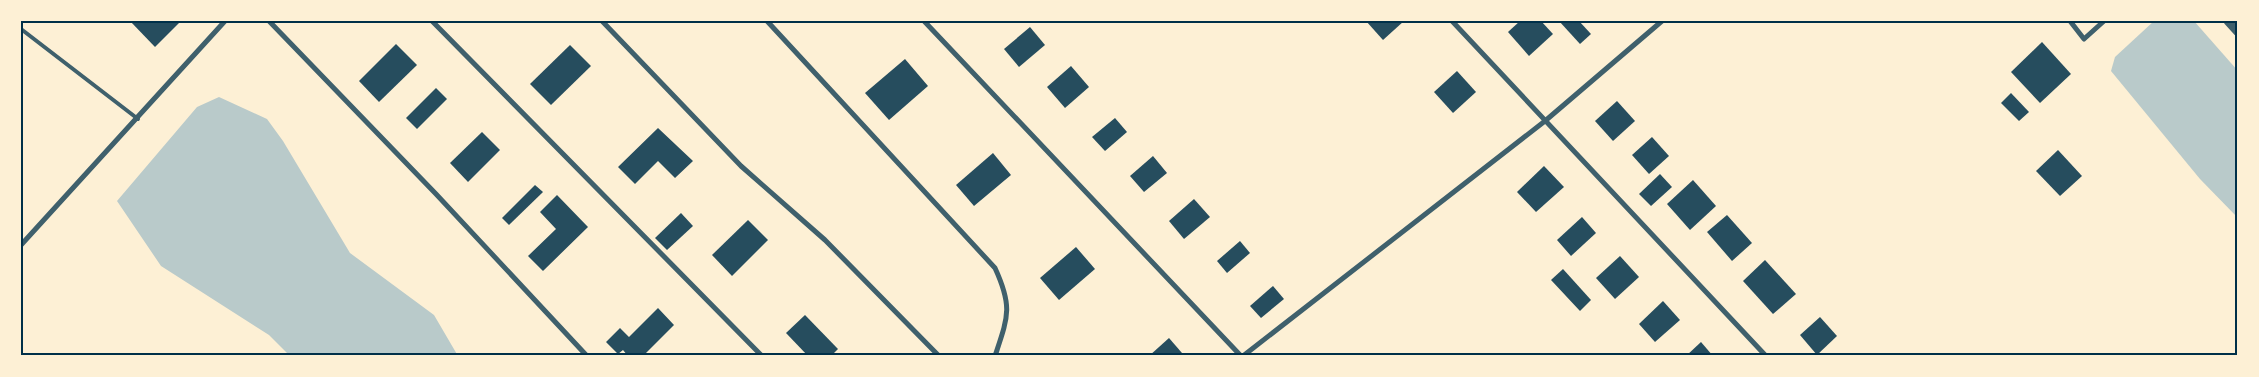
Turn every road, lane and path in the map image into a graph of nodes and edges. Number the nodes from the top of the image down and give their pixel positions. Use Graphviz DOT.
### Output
graph roads {
  1 [pos="225,21"];
  2 [pos="269,21"];
  3 [pos="432,21"];
  4 [pos="602,21"];
  5 [pos="767,21"];
  6 [pos="924,21"];
  7 [pos="1452,21"];
  8 [pos="1662,21"];
  9 [pos="2070,21"];
  10 [pos="2104,21"];
  11 [pos="2228,21"];
  12 [pos="21,29"];
  13 [pos="2238,32"];
  14 [pos="138,119"];
  15 [pos="1545,121"];
  16 [pos="21,245"];
  17 [pos="587,356"];
  18 [pos="762,356"];
  19 [pos="939,356"];
  20 [pos="995,356"];
  21 [pos="1242,356"];
  22 [pos="1766,356"];
  1 -- 14 [label="street"];
  2 -- 17 [label="street"];
  3 -- 18 [label="street"];
  4 -- 19 [label="street"];
  5 -- 20 [label="street"];
  6 -- 21 [label="street"];
  7 -- 15 [label="street"];
  8 -- 15 [label="street"];
  9 -- 10 [label="street"];
  11 -- 13 [label="street"];
  12 -- 14 [label="lane"];
  14 -- 16 [label="street"];
  15 -- 21 [label="street"];
  15 -- 22 [label="street"];
}
